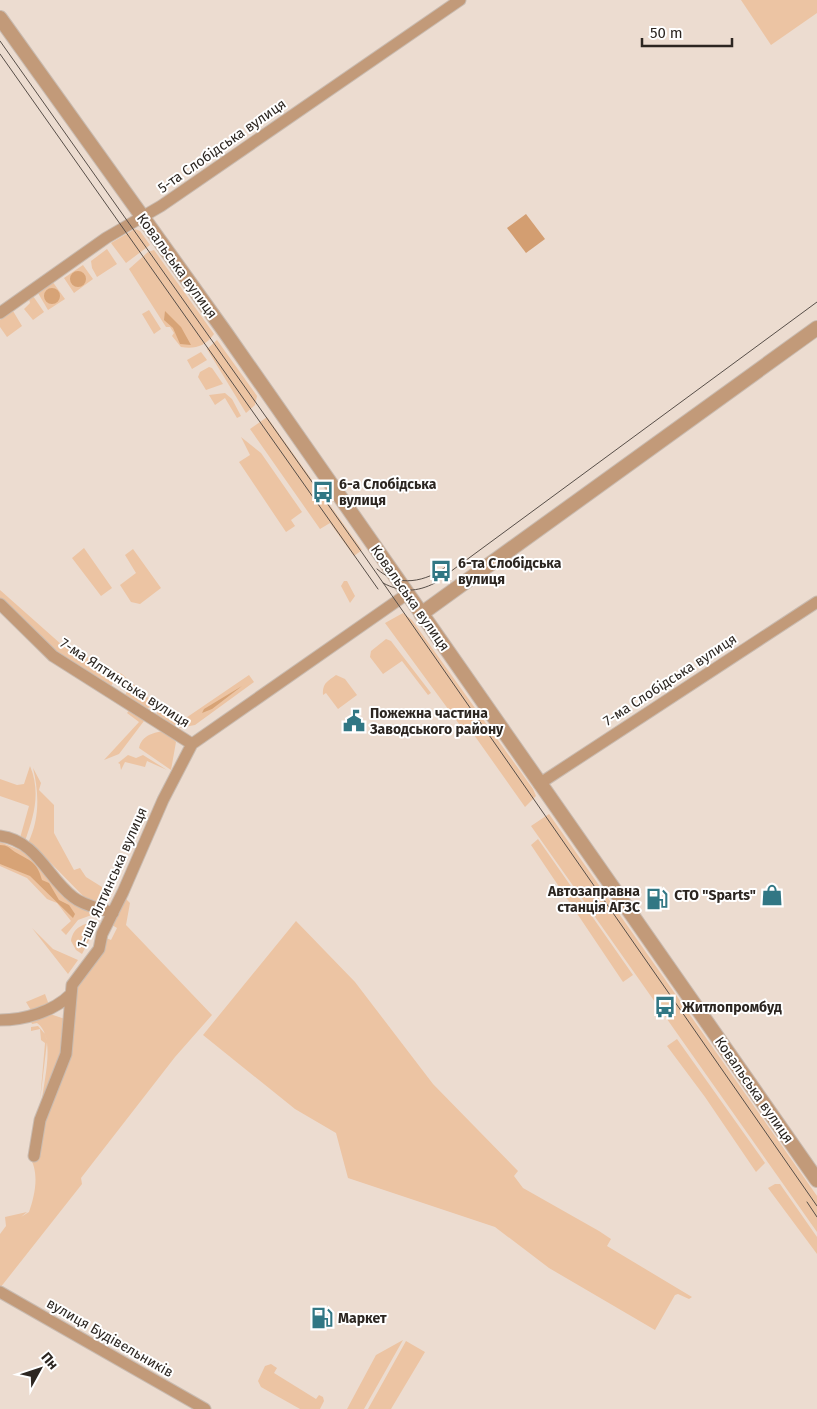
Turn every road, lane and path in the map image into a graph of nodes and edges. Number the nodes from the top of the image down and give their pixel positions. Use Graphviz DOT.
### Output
graph roads {
  1 [pos="460,0"];
  2 [pos="0,18"];
  3 [pos="142,218"];
  4 [pos="0,313"];
  5 [pos="817,328"];
  6 [pos="407,594"];
  7 [pos="817,602"];
  8 [pos="0,604"];
  9 [pos="421,614"];
  10 [pos="192,744"];
  11 [pos="540,784"];
  12 [pos="0,836"];
  13 [pos="113,913"];
  14 [pos="71,994"];
  15 [pos="0,1020"];
  16 [pos="34,1156"];
  17 [pos="817,1180"];
  18 [pos="0,1292"];
  19 [pos="205,1409"];
  1 -- 3 [label="street, 5-та Слобідська вулиця"];
  2 -- 3 [label="street, Ковальська вулиця"];
  3 -- 4 [label="street, 5-та Слобідська вулиця"];
  3 -- 6 [label="street, Ковальська вулиця"];
  5 -- 9 [label="street"];
  6 -- 9 [label="street, Ковальська вулиця"];
  6 -- 10 [label="street"];
  7 -- 11 [label="street, 7-ма Слобідська вулиця"];
  8 -- 10 [label="street, 7-ма Ялтинська вулиця"];
  9 -- 11 [label="street, Ковальська вулиця"];
  10 -- 13 [label="street, 1-ша Ялтинська вулиця"];
  11 -- 17 [label="street, Ковальська вулиця"];
  12 -- 13 [label="street"];
  13 -- 14 [label="street, 1-ша Ялтинська вулиця"];
  14 -- 15 [label="street"];
  14 -- 16 [label="street, 1-ша Ялтинська вулиця"];
  18 -- 19 [label="street, вулиця Будівельників"];
}
